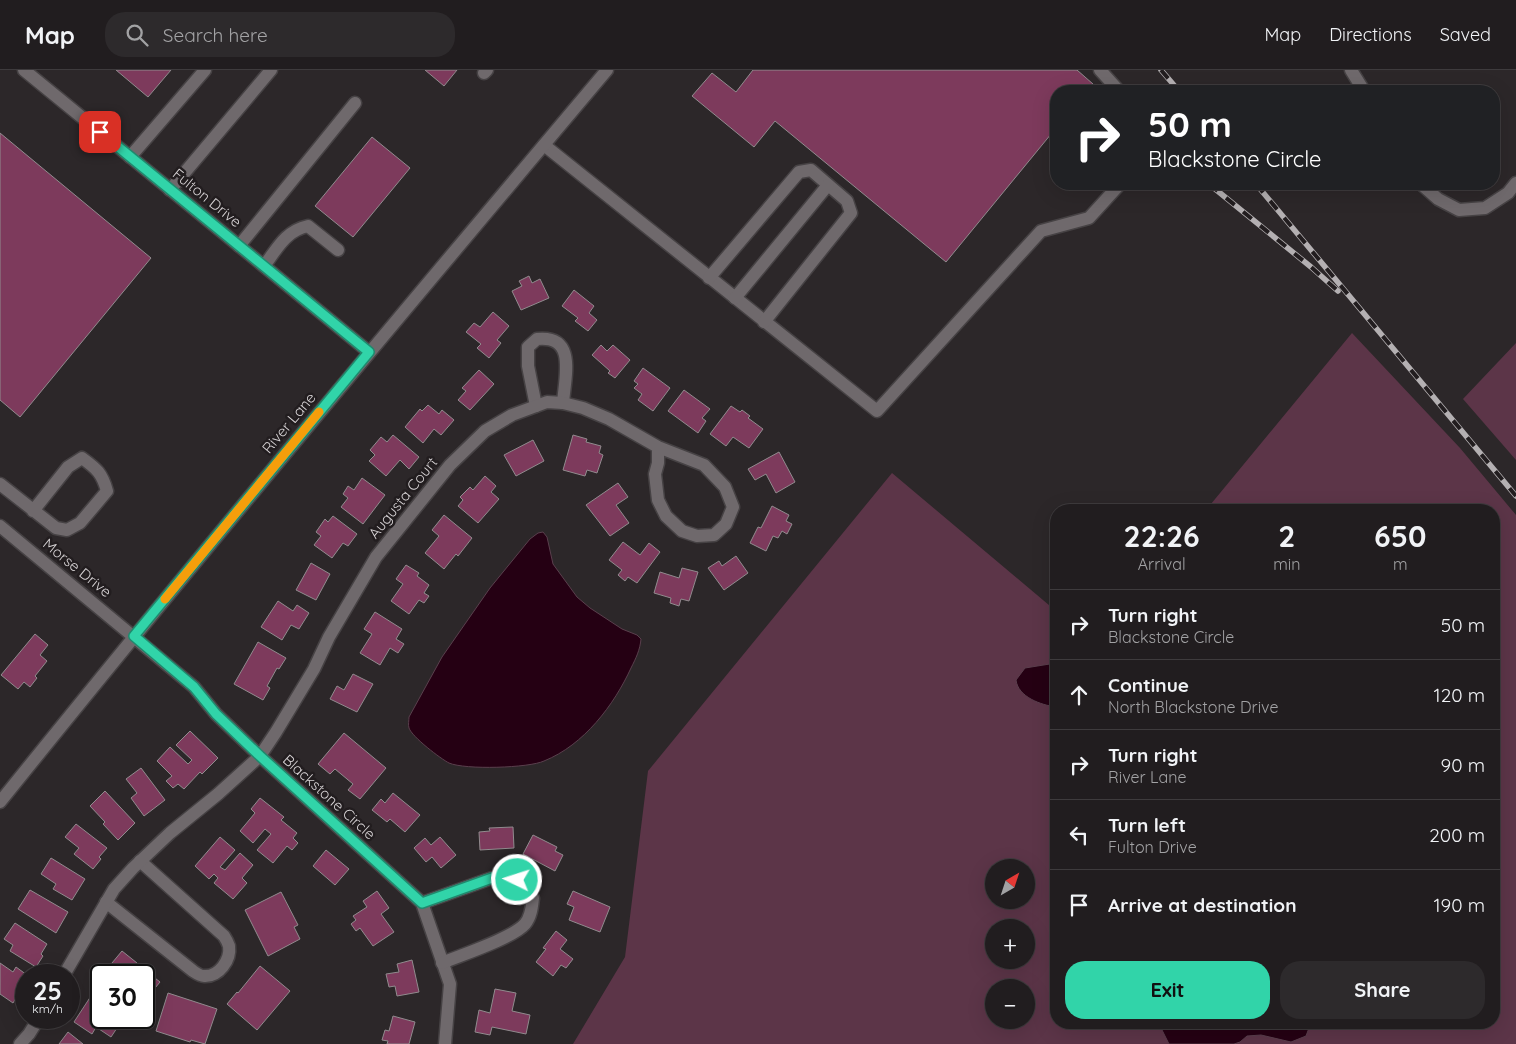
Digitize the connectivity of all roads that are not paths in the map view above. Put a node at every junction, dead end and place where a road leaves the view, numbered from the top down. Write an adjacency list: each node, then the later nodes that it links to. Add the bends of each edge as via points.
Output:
1 (24, 70): 11 (street, Fulton Drive)
2 (205, 70): 11 (street)
3 (271, 70): 14 (street)
4 (607, 70): 10 (street, River Lane)
5 (1100, 70): 7 (street)
6 (1351, 70): 8 (street)
7 (1113, 85)
8 (1360, 85)
9 (355, 103): 17 (street)
10 (544, 145): 20 (street); 23 (street, River Lane)
11 (130, 157): 14 (street, Fulton Drive)
12 (1516, 183): 16 (street, via 1508,193 1485,208 1458,210)
13 (828, 185): 20 (street, via 811,170 799,172); 21 (street); 22 (street, via 847,201 851,213)
14 (170, 190): 17 (street, Fulton Drive)
15 (1115, 190): 22 (street, via 1089,218 1041,231 877,411)
16 (1428, 190)
17 (239, 246): 19 (street, Fulton Drive)
18 (338, 250): 19 (street, via 308,226 298,228 288,234)
19 (264, 266): 23 (street, Fulton Drive)
20 (710, 278): 21 (street)
21 (735, 298): 22 (street)
22 (764, 322)
23 (369, 352): 30 (street, River Lane)
24 (563, 402): 25 (street, Augusta Court); 25 (street, via 567,357 560,344 548,338 537,339 528,347 528,366); 26 (street, Augusta Court, via 608,419)
25 (536, 406): 31 (street, Augusta Court, via 484,431 450,464 376,557 328,637 314,669)
26 (658, 447): 26 (street, Augusta Court, via 655,474 658,500 666,516 682,531 698,536 714,535 726,524 732,507 725,487 704,465)
27 (0, 484): 28 (street)
28 (33, 511): 28 (street, via 56,528 68,530 80,523 107,491 103,478 82,458 68,467)
29 (0, 526): 30 (street, Morse Drive)
30 (134, 636): 31 (street, Morse Drive, via 194,687 216,714); 32 (street, River Lane)
31 (260, 756): 33 (street, Blackstone Circle); 35 (street, Blackstone Circle)
32 (0, 802)
33 (140, 861): 34 (street, Blackstone Circle); 34 (street, via 224,936 229,944 229,956 224,966 203,977)
34 (106, 902): 37 (street, Blackstone Circle)
35 (422, 903): 36 (street, Blackstone Circle); 36 (street, via 492,878 508,877 517,880 533,898 525,924 510,935)
36 (442, 963): 40 (street, Blackstone Circle, via 450,984)
37 (70, 964)
38 (32, 1029): 39 (street)
39 (20, 1044)
40 (445, 1044)

